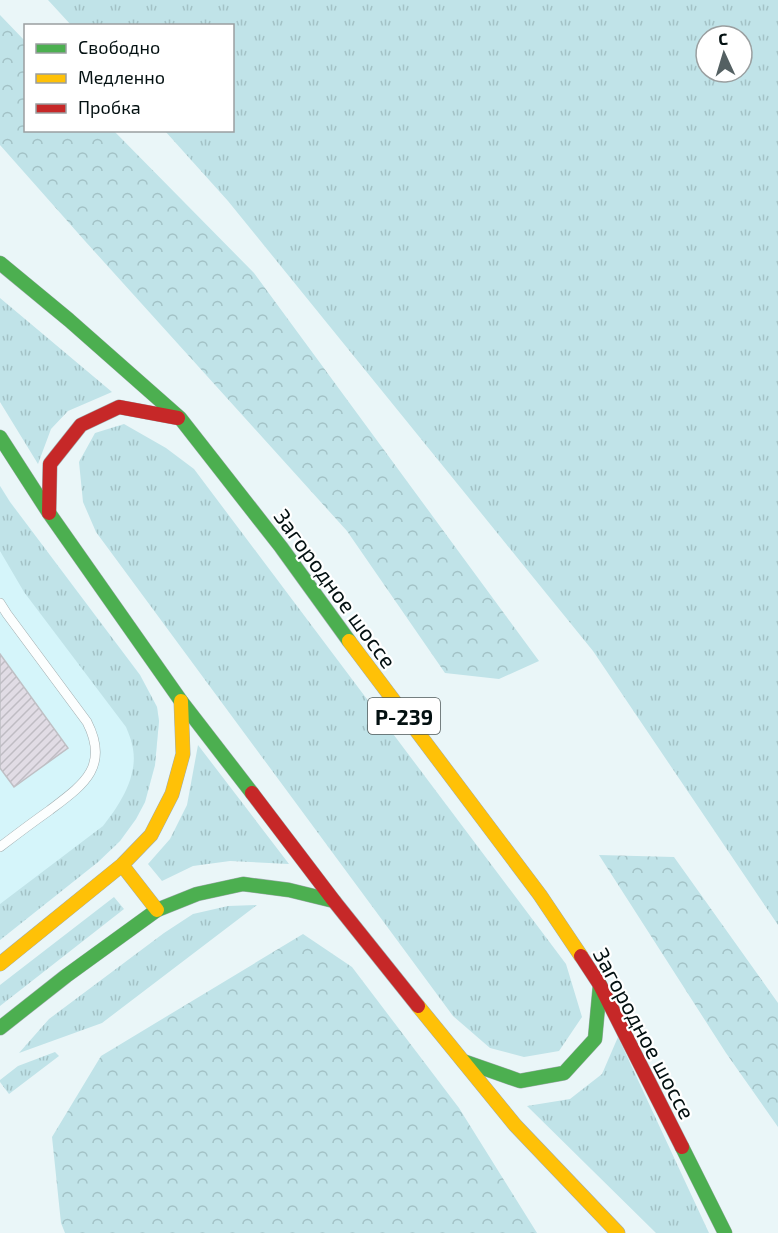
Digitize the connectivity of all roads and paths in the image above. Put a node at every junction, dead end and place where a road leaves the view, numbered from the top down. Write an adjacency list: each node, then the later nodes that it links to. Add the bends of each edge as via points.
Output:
1 (0, 263): 2 (main road, Загородное шоссе / Р-239)
2 (180, 418): 4 (main road, via 119,406 81,425 50,464); 12 (main road, Загородное шоссе / Р-239, via 540,895)
3 (0, 437): 4 (main road)
4 (49, 513): 6 (main road)
5 (0, 603): 7 (lane, via 87,722 96,756 93,768 76,791)
6 (180, 702): 8 (main road, via 183,754 172,794 151,835); 9 (main road)
7 (0, 847)
8 (123, 865): 10 (main road); 11 (main road)
9 (334, 901): 10 (main road, via 243,884 197,894); 14 (main road)
10 (157, 910): 13 (main road)
11 (0, 964)
12 (600, 985): 14 (main road, via 596,1039 564,1073 520,1081); 16 (main road, Загородное шоссе / Р-239)
13 (0, 1028)
14 (463, 1061): 15 (main road, via 515,1125)
15 (618, 1233)
16 (725, 1233)

